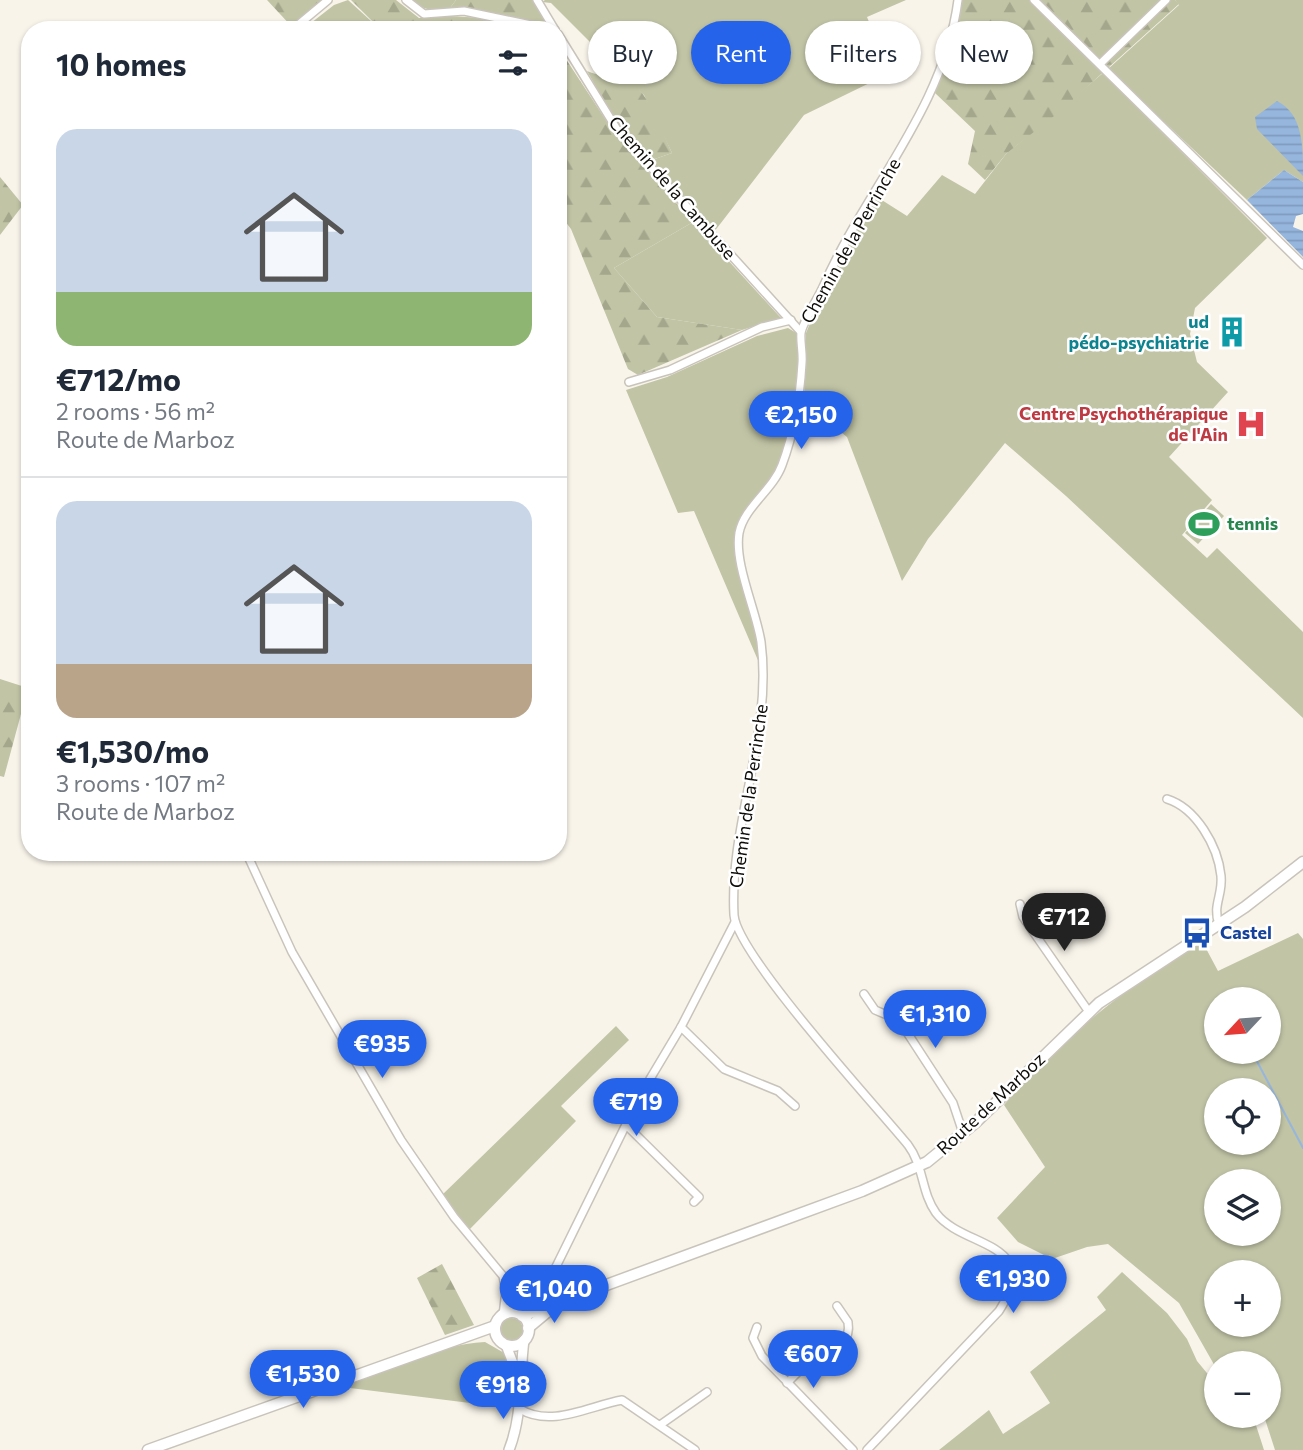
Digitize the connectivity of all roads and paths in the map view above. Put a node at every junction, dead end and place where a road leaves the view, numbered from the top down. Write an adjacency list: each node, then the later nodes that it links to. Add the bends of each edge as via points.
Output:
1 (328, 0): 7 (street)
2 (406, 0): 8 (street, via 424,14 464,11)
3 (537, 0): 9 (street)
4 (958, 0): 14 (street, Chemin de la Perrinche, via 953,31 931,92)
5 (1034, 0): 11 (street)
6 (1166, 0): 11 (street)
7 (303, 21)
8 (512, 21)
9 (550, 21)
10 (567, 49): 13 (street, Chemin de la Cambuse, via 618,131)
11 (1100, 64): 12 (street)
12 (1303, 265)
13 (790, 320): 14 (street, Chemin de la Cambuse); 15 (street, via 762,327 670,370)
14 (800, 331): 20 (street, Chemin de la Perrinche, via 803,359 786,454 775,481 739,532 741,561 761,642 764,693 741,836)
15 (629, 382)
16 (1167, 799): 21 (street, via 1190,812 1212,846 1221,877 1215,905)
17 (250, 861): 30 (street, via 292,952 394,1128 454,1217 499,1271)
18 (1303, 862): 21 (main road, Route de Marboz)
19 (1020, 904): 23 (street, via 1023,917)
20 (735, 922): 24 (street); 28 (street, via 806,1026)
21 (1219, 924): 23 (main road, Route de Marboz)
22 (864, 994): 27 (street, via 875,1010 899,1020 953,1103)
23 (1089, 1012): 27 (main road, Route de Marboz)
24 (681, 1027): 25 (street, via 724,1069 778,1091); 26 (street)
25 (795, 1106)
26 (627, 1126): 29 (street, via 699,1197); 30 (street, via 547,1285 529,1296)
27 (963, 1133): 28 (main road, Route de Marboz)
28 (920, 1166): 32 (main road, Route de Marboz); 49 (street, via 926,1193 939,1217 1000,1251 1009,1265 1010,1284 999,1311)
29 (694, 1202)
30 (506, 1291): 31 (street)
31 (506, 1302): 34 (street); 35 (street)
32 (560, 1302): 35 (main road, Route de Marboz); 37 (main road, Route de Marboz)
33 (836, 1306): 41 (street, via 848,1322 846,1338)
34 (503, 1315): 35 (main road); 38 (main road)
35 (519, 1315): 37 (main road)
36 (757, 1327): 41 (street, via 753,1338 758,1350)
37 (528, 1328): 39 (main road)
38 (496, 1331): 40 (main road); 45 (main road, via 446,1341)
39 (524, 1340): 40 (main road); 43 (street)
40 (506, 1345): 43 (street, via 517,1365)
41 (787, 1383): 48 (street)
42 (707, 1392): 44 (street)
43 (520, 1404): 44 (street, via 540,1417 622,1401); 46 (street)
44 (660, 1425): 47 (street)
45 (148, 1450)
46 (509, 1450)
47 (695, 1450)
48 (853, 1450)
49 (867, 1450)

